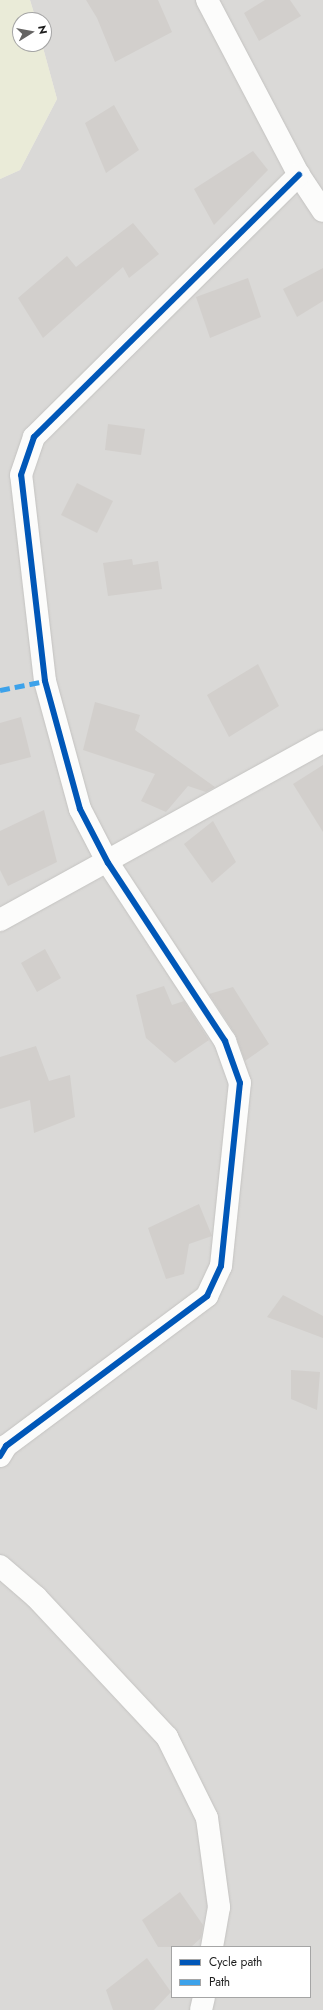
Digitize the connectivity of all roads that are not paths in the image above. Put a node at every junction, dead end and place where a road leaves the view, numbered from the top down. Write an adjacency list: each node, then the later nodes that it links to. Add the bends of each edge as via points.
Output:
1 (207, 0): 2 (street)
2 (299, 175): 3 (street); 5 (street, via 34,436 21,475 45,681 80,809)
3 (323, 211)
4 (323, 742): 5 (street)
5 (108, 863): 6 (street); 7 (street, via 225,1041 240,1083 221,1266 207,1296 6,1446)
6 (0, 920)
7 (0, 1456)
8 (0, 1566): 9 (street, via 36,1597 167,1737 206,1818 219,1907)
9 (212, 1946)
10 (204, 1998): 11 (street)
11 (201, 2010)

